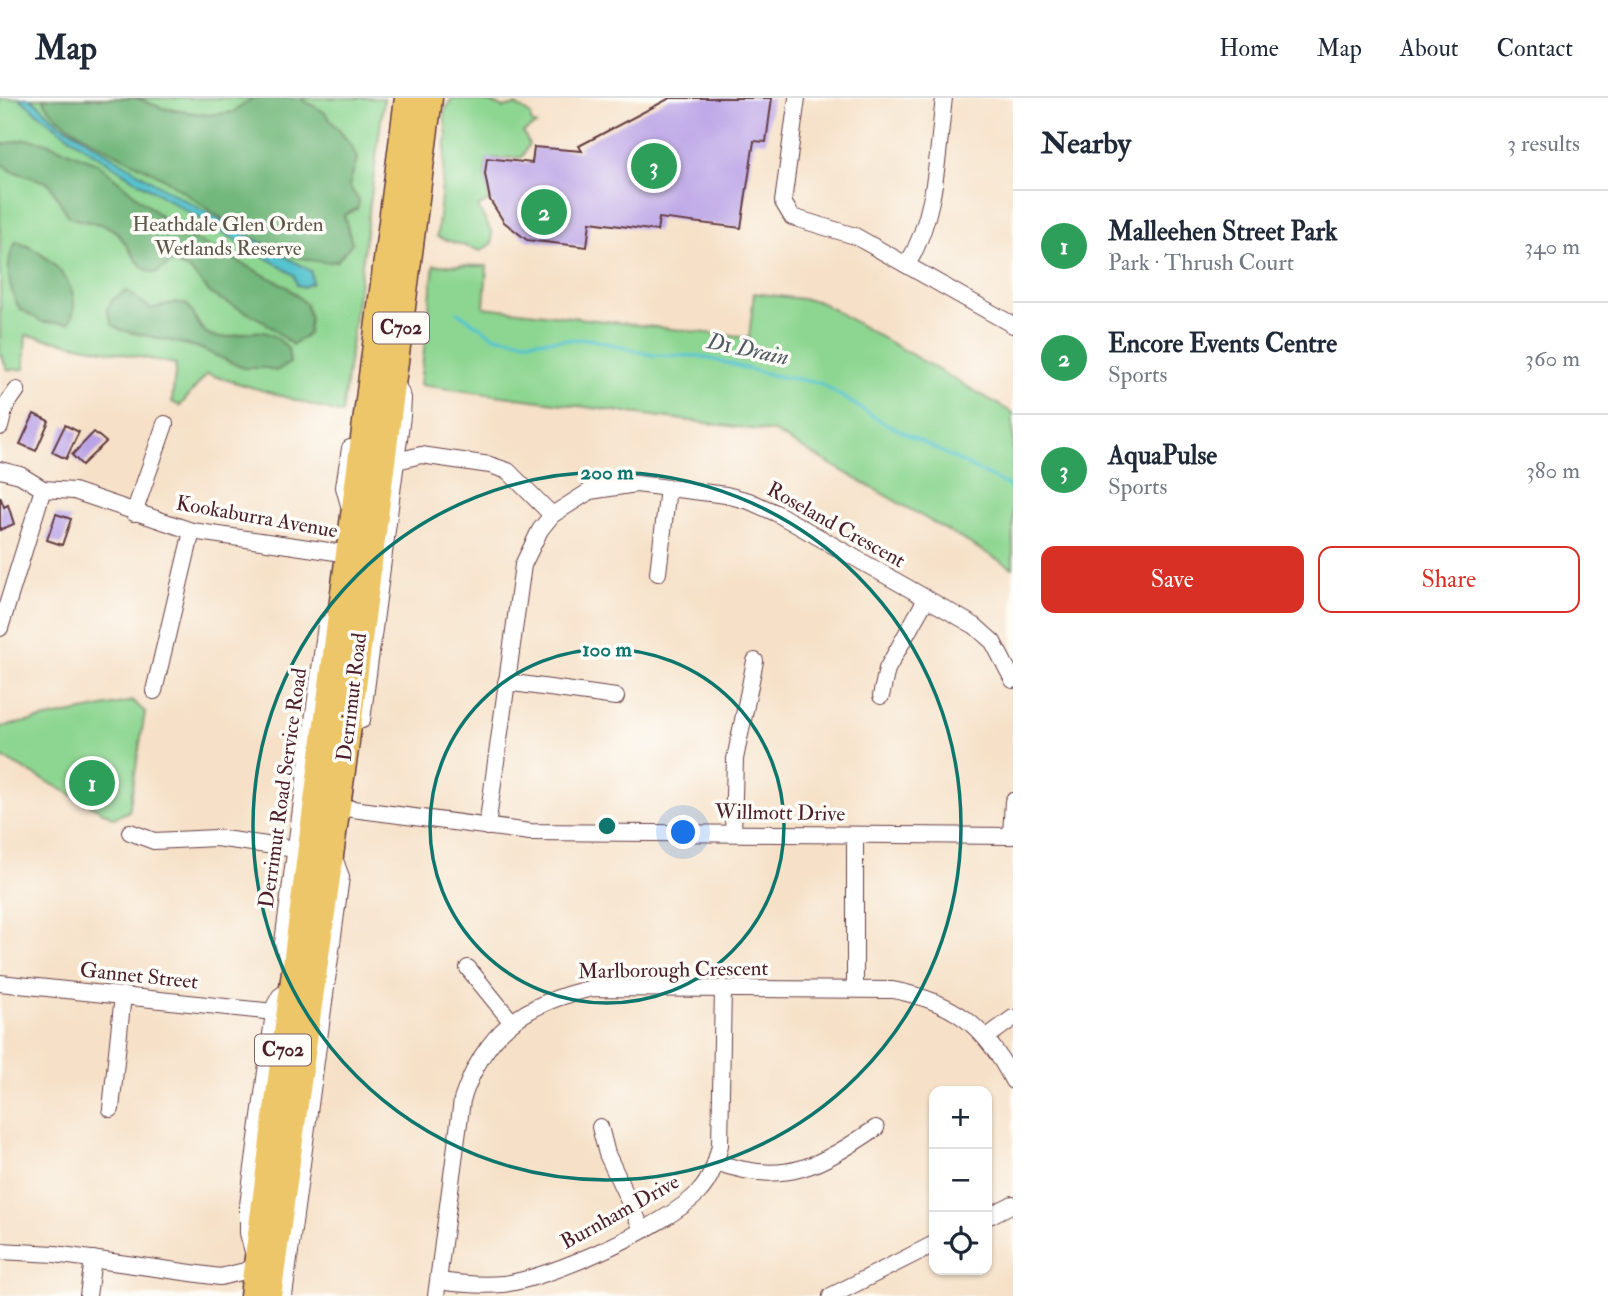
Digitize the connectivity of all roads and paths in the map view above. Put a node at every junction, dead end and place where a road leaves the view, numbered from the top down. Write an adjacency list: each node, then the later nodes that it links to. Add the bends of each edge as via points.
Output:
1 (407, 98): 18 (highway, Derrimut Road / C702, via 353,521)
2 (430, 98): 7 (highway, Derrimut Road / C702)
3 (797, 98): 5 (street, via 783,202 786,211 801,222 855,236)
4 (944, 98): 5 (street, via 929,215)
5 (907, 265): 6 (street)
6 (1013, 325)
7 (394, 377): 11 (street, via 403,406); 18 (highway, Derrimut Road / C702)
8 (18, 390): 10 (street, via 5,407)
9 (165, 425): 15 (street)
10 (0, 427)
11 (397, 461): 16 (street, via 421,454 508,471); 29 (street, via 359,739)
12 (0, 470): 14 (street, Kookaburra Avenue)
13 (668, 488): 16 (street, Roseland Crescent, via 614,485 590,491); 19 (street); 20 (street, Roseland Crescent, via 749,501)
14 (44, 489): 15 (street, Kookaburra Avenue, via 74,491); 22 (street)
15 (134, 513): 17 (street, Kookaburra Avenue)
16 (552, 515): 25 (street, Roseland Crescent, via 523,565)
17 (192, 531): 18 (street, Kookaburra Avenue); 26 (street)
18 (360, 556): 21 (highway, Derrimut Road / C702); 29 (highway, Derrimut Road / C702)
19 (658, 573)
20 (926, 599): 24 (street, Roseland Crescent, via 975,626 993,642); 27 (street, via 887,669)
21 (341, 611): 31 (highway, Derrimut Road / C702); 37 (street, Derrimut Road Service Road, via 326,625)
22 (0, 628)
23 (755, 661): 34 (street, via 735,759)
24 (1013, 680)
25 (506, 682): 28 (street); 32 (street, Roseland Crescent)
26 (154, 691)
27 (881, 696)
28 (616, 697)
29 (346, 749): 31 (highway, Derrimut Road / C702)
30 (1013, 801): 36 (street)
31 (326, 806): 32 (street, Willmott Drive); 38 (highway, Derrimut Road / C702); 39 (highway, Derrimut Road / C702)
32 (488, 827): 34 (street, Willmott Drive, via 530,832)
33 (130, 832): 37 (street, via 154,841 216,838)
34 (733, 833): 35 (street, Willmott Drive)
35 (855, 835): 36 (street, Willmott Drive); 44 (street)
36 (1012, 836)
37 (296, 849): 43 (street, Derrimut Road Service Road, via 283,942)
38 (330, 860): 39 (highway, via 318,861); 43 (highway, Derrimut Road / C702); 68 (street, via 341,877)
39 (306, 874): 43 (highway, Derrimut Road / C702)
40 (468, 968): 48 (street)
41 (0, 983): 45 (street, Gannet Street)
42 (723, 988): 44 (street, Marlborough Crescent); 48 (street, Marlborough Crescent, via 593,988 550,999); 54 (street, Burnham Drive, via 722,1119)
43 (298, 989): 46 (highway, via 303,1021 294,1025); 67 (highway, Derrimut Road / C702)
44 (855, 989): 49 (street, Marlborough Crescent, via 920,995 964,1016)
45 (123, 995): 46 (street, Gannet Street); 51 (street)
46 (280, 1015): 61 (highway, C702)
47 (1013, 1018): 49 (street)
48 (511, 1021): 63 (street, Marlborough Crescent, via 479,1059 462,1100)
49 (987, 1037): 50 (street, Marlborough Crescent)
50 (1013, 1081)
51 (111, 1109)
52 (600, 1127): 57 (street, via 607,1154)
53 (877, 1128): 54 (street, via 839,1153 786,1174 744,1172)
54 (716, 1162): 57 (street, Burnham Drive, via 699,1192)
55 (1013, 1204): 56 (street)
56 (992, 1214)
57 (642, 1229): 63 (street, Burnham Drive, via 572,1264 527,1280)
58 (929, 1247): 69 (street)
59 (0, 1251): 60 (street)
60 (93, 1259): 62 (street); 64 (street)
61 (256, 1263): 62 (street); 66 (highway, C702)
62 (220, 1277): 65 (street, via 238,1287)
63 (438, 1288)
64 (88, 1296)
65 (243, 1296)
66 (252, 1296)
67 (269, 1296)
68 (284, 1296)
69 (831, 1296)

